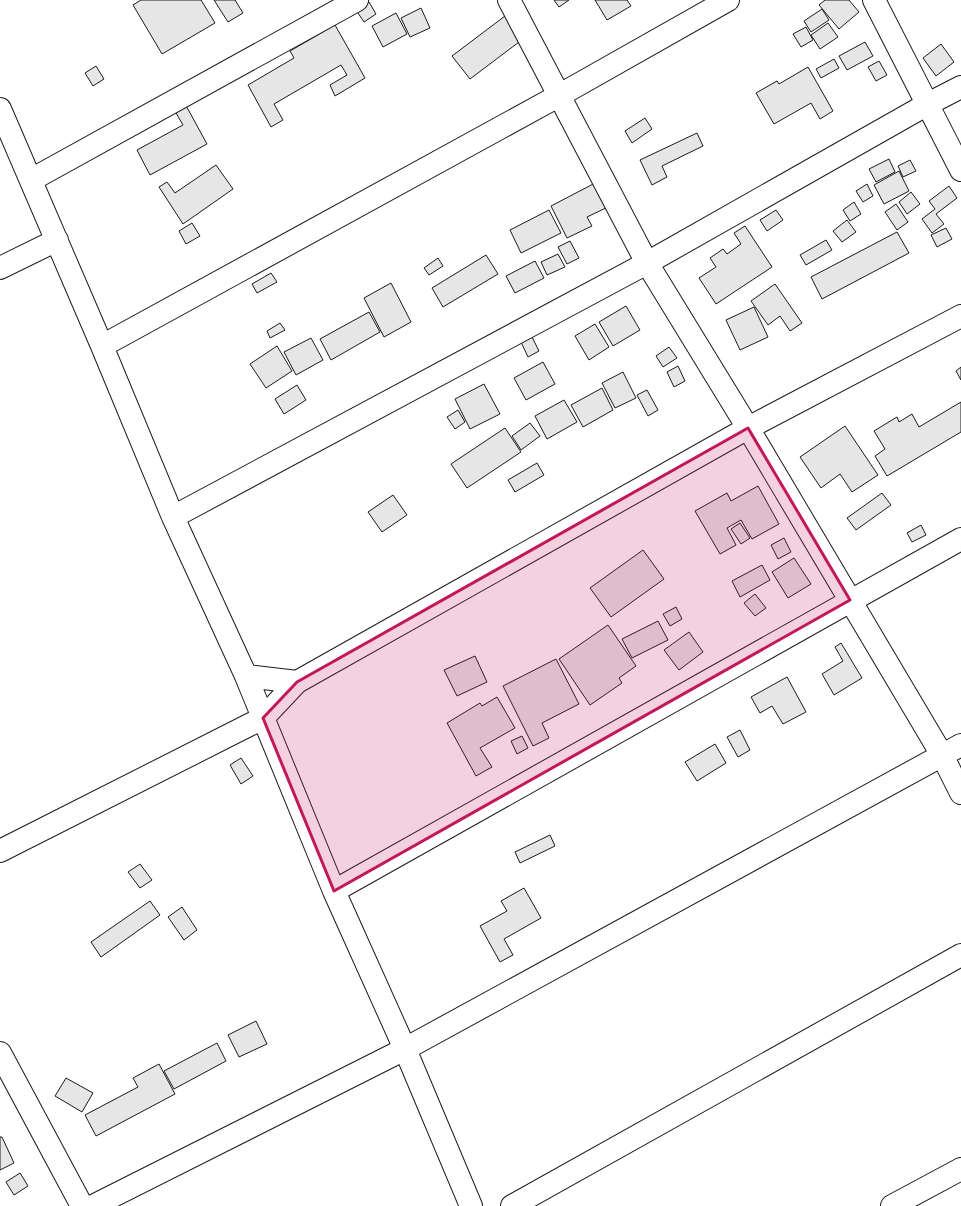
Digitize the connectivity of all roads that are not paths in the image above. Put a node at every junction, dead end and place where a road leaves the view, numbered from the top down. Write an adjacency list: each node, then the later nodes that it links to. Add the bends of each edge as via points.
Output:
1 (357, 0): 10 (street)
2 (509, 0): 6 (street)
3 (728, 0): 6 (street)
4 (874, 0): 7 (street)
5 (961, 87): 7 (street)
6 (560, 95): 12 (street); 15 (street)
7 (926, 104): 9 (street); 12 (street)
8 (0, 109): 10 (street)
9 (961, 170)
10 (31, 180): 11 (street)
11 (57, 240): 13 (street); 15 (street)
12 (647, 262): 16 (street); 17 (street)
13 (0, 268)
14 (961, 316): 16 (street)
15 (102, 346): 17 (street)
16 (748, 428): 19 (street); 21 (street)
17 (173, 517): 20 (street)
18 (961, 539): 19 (street)
19 (850, 600): 23 (street); 26 (street)
20 (246, 676): 21 (street); 22 (street)
21 (297, 682): 22 (street)
22 (263, 718): 25 (street); 26 (street)
23 (952, 750): 24 (street); 28 (street)
24 (961, 793)
25 (0, 851)
26 (334, 891): 28 (street)
27 (961, 955): 34 (street)
28 (405, 1049): 32 (street); 33 (street)
29 (0, 1053): 31 (street)
30 (961, 1169): 35 (street)
31 (82, 1206)
32 (93, 1206)
33 (471, 1206)
34 (512, 1206)
35 (892, 1206)

